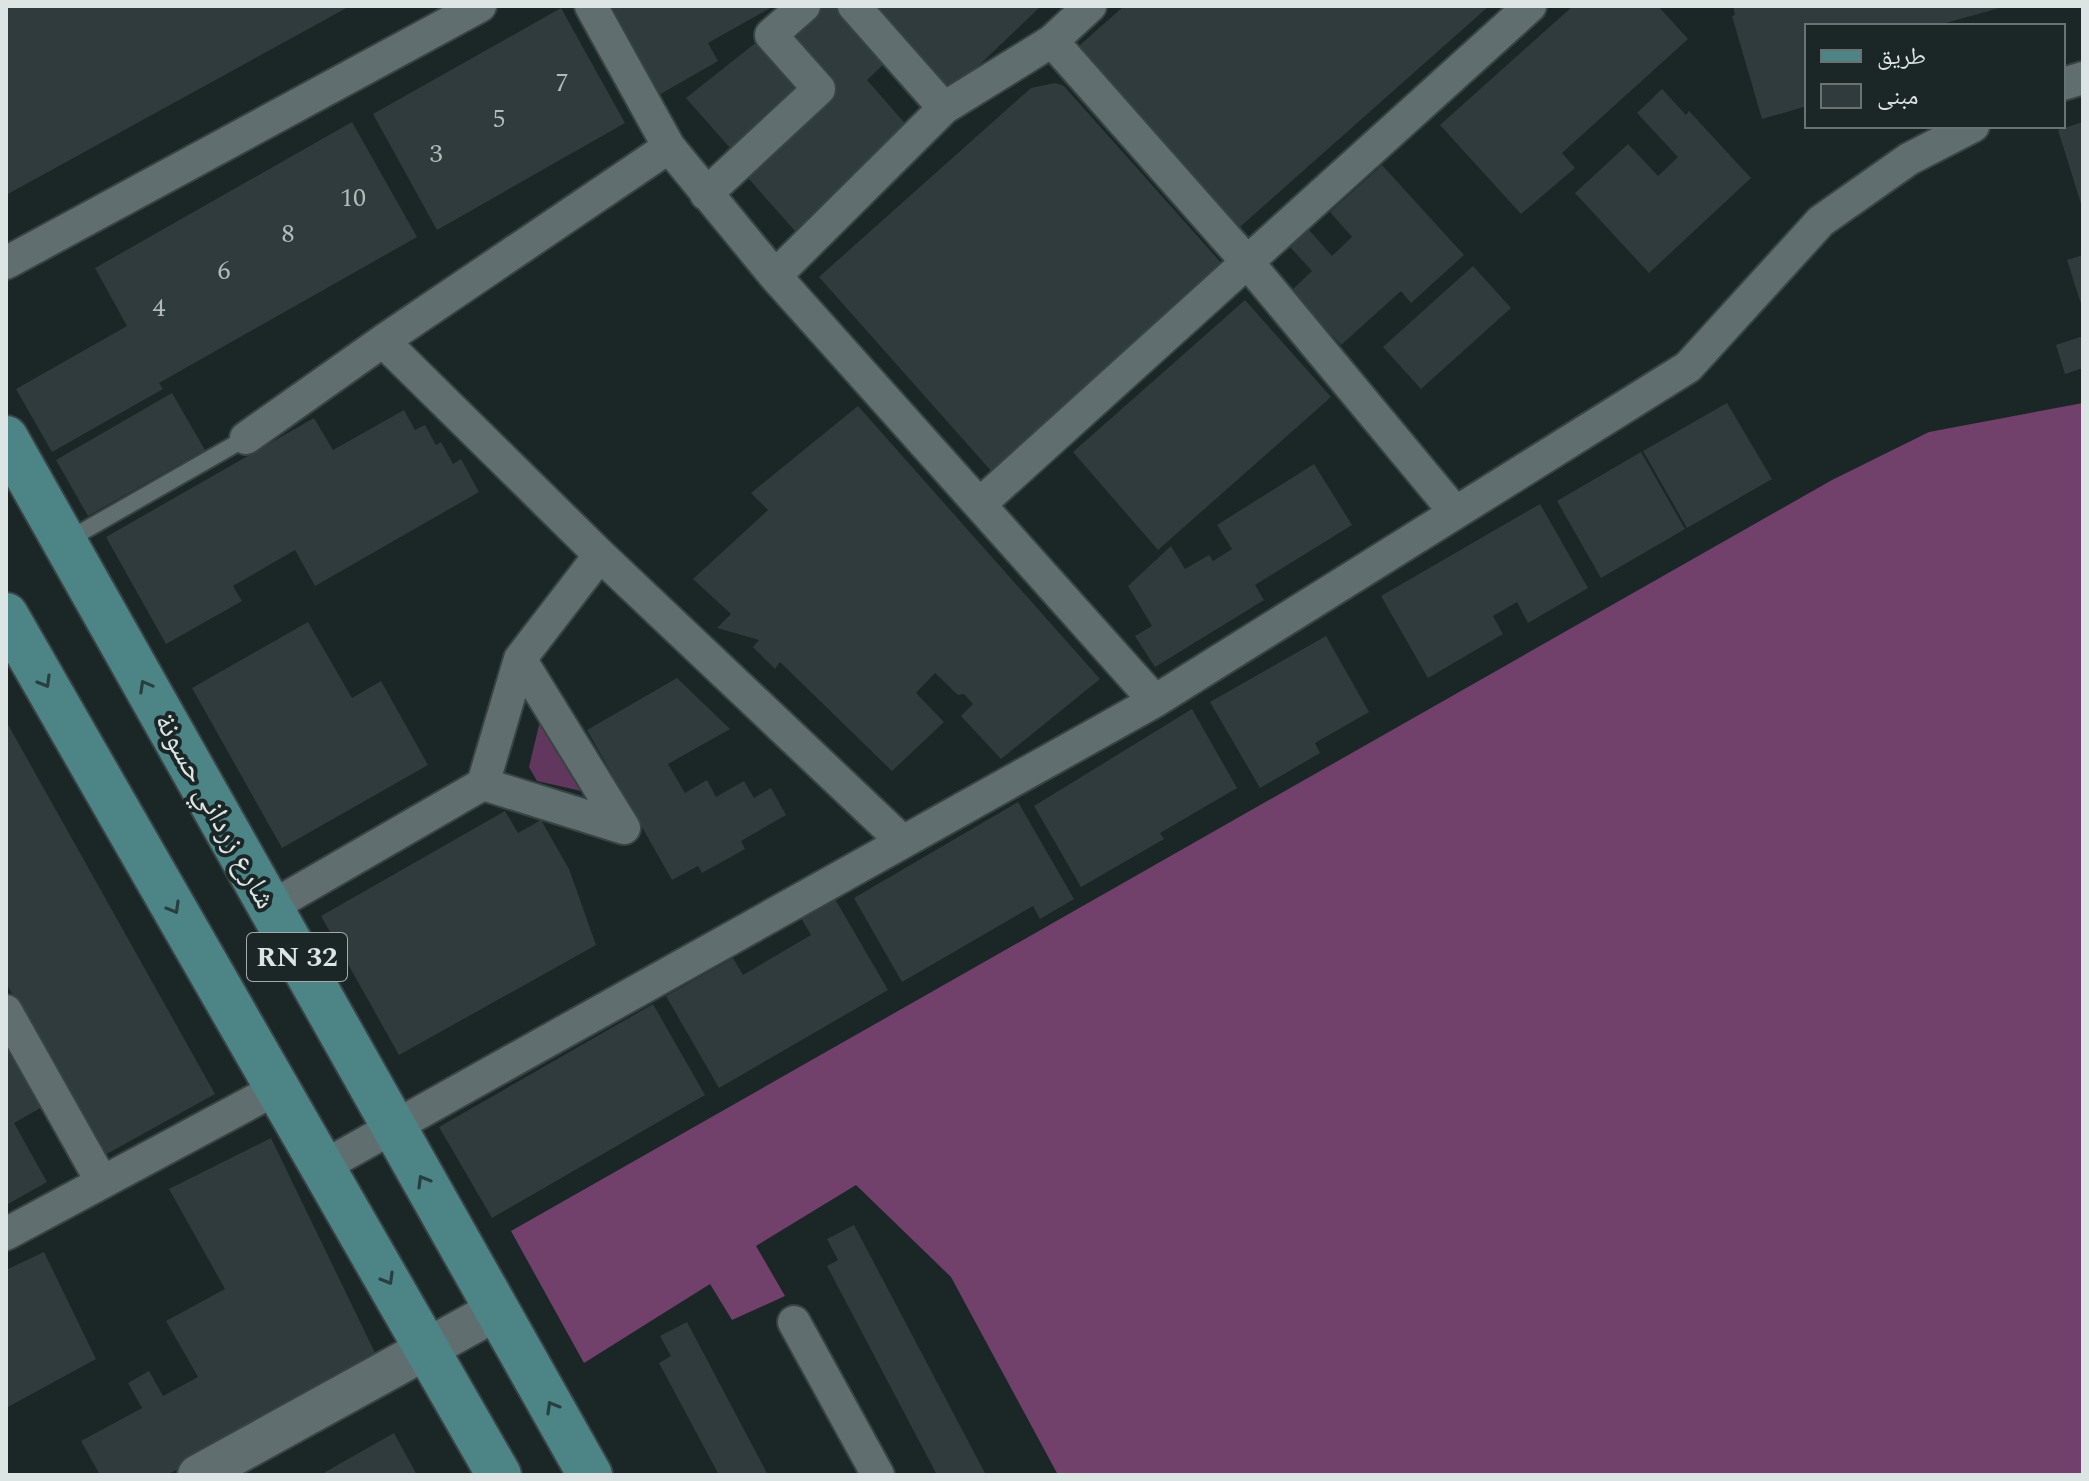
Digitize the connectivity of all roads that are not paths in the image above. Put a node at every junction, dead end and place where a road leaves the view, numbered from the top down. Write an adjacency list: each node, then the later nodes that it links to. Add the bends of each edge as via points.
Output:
1 (480, 6): 12 (street)
2 (591, 6): 10 (street)
3 (804, 6): 11 (street, via 771,35 819,89)
4 (854, 6): 8 (street)
5 (1090, 6): 7 (street)
6 (1530, 6): 13 (street)
7 (1052, 41): 8 (street); 13 (street)
8 (944, 108): 14 (street)
9 (1969, 128): 19 (street, via 1909,159 1821,221 1688,367)
10 (669, 147): 11 (street); 15 (street)
11 (706, 194): 14 (street)
12 (6, 263)
13 (1249, 264): 18 (street); 19 (street)
14 (775, 276): 18 (street)
15 (383, 341): 17 (street); 21 (street)
16 (6, 438): 20 (main road, شارع زرداني حسونة / RN 32)
17 (246, 438): 20 (lane)
18 (981, 503): 24 (street)
19 (1455, 512): 24 (street)
20 (64, 542): 27 (main road, شارع زرداني حسونة / RN 32, one-way to 20)
21 (600, 555): 23 (street); 26 (street)
22 (6, 615): 29 (main road, RN 32, one-way to 29)
23 (520, 659): 25 (street); 25 (street, via 624,828)
24 (1155, 701): 26 (street)
25 (483, 784): 27 (street)
26 (901, 840): 30 (street)
27 (269, 908): 30 (main road, شارع زرداني حسونة / RN 32)
28 (6, 1011): 32 (street)
29 (278, 1088): 31 (main road, RN 32); 32 (street)
30 (393, 1127): 31 (street); 34 (main road, شارع زرداني حسونة / RN 32, one-way to 30)
31 (324, 1166): 36 (main road, RN 32, one-way to 36)
32 (102, 1182): 33 (street)
33 (6, 1234)
34 (497, 1310): 36 (street); 39 (main road, شارع زرداني حسونة / RN 32, one-way to 34)
35 (794, 1322): 40 (street)
36 (428, 1349): 37 (street); 38 (main road, RN 32)
37 (198, 1475)
38 (499, 1475)
39 (590, 1475)
40 (878, 1475)

